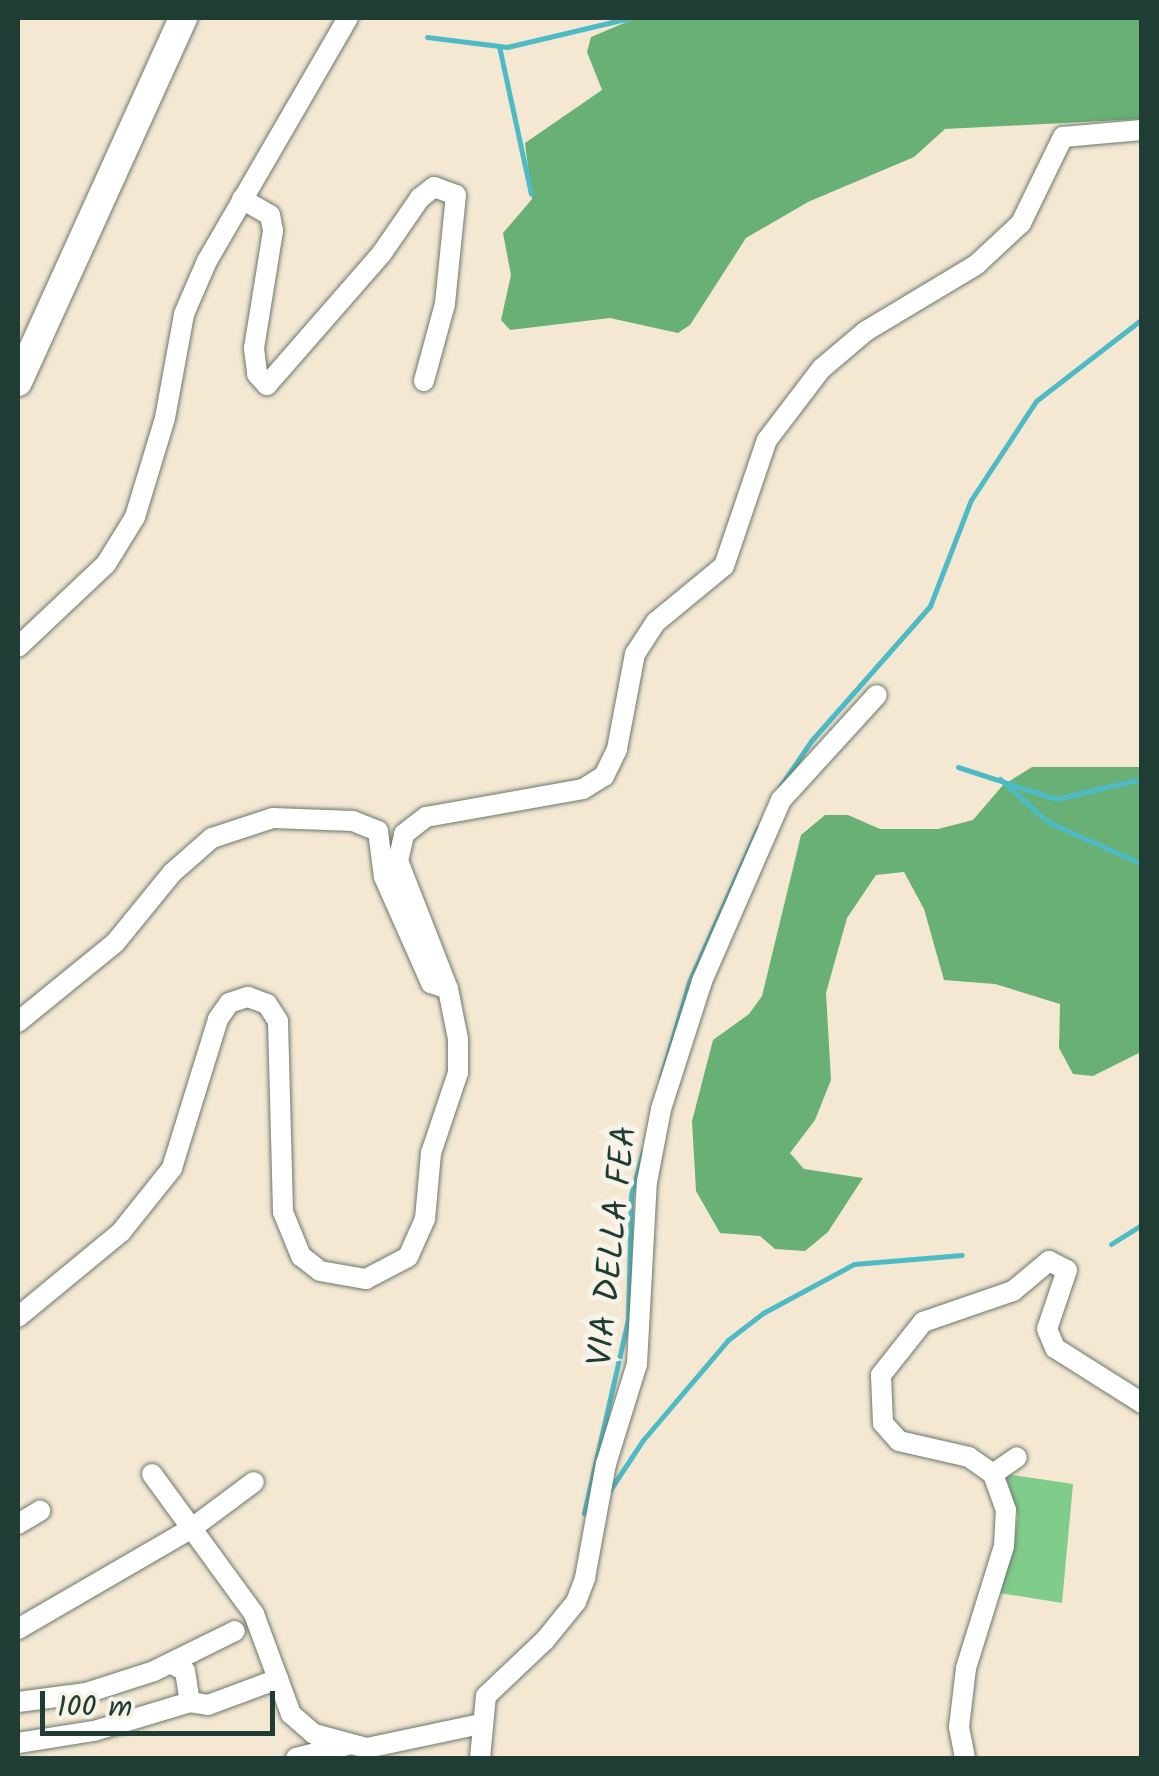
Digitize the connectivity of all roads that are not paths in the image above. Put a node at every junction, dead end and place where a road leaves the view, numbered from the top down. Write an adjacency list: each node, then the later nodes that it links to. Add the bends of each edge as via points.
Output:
1 (183, 18): 6 (main road)
2 (348, 18): 4 (street)
3 (1142, 130): 9 (street, via 1064,137 1022,223 976,266 866,331 821,369 768,440 724,566 656,622 635,654 617,749 604,776 582,789 426,817 404,834 402,874)
4 (242, 199): 5 (street, via 270,215 273,231 254,348 256,374 267,385 382,254 420,198 444,186 456,195 445,304); 7 (street, via 184,314 165,418 134,517 106,564)
5 (424, 381)
6 (18, 382)
7 (18, 647)
8 (876, 695): 26 (street, VIA DELLA FEA, via 781,800 702,981 661,1109 647,1182 637,1364 606,1464 585,1578 576,1602 545,1640 486,1696)
9 (448, 988): 10 (street, via 430,983 384,878 378,831 353,820 273,818 212,838 172,873 116,943); 11 (street, via 458,1073 431,1153 421,1237 389,1272 366,1279 331,1275 301,1256 288,1235 278,1021 267,1004 248,997 229,1003 218,1019 172,1168 121,1232)
10 (18, 1022)
11 (18, 1317)
12 (1142, 1403): 15 (street, via 1055,1348 1047,1329 1067,1270 1050,1261 1013,1292 923,1322 881,1375 883,1423 899,1441 969,1457)
13 (1017, 1457): 15 (street)
14 (152, 1474): 19 (street)
15 (993, 1474): 31 (street, via 1006,1510 1004,1546 966,1668 959,1727)
16 (254, 1482): 19 (street)
17 (40, 1511): 18 (street)
18 (18, 1524)
19 (192, 1528): 20 (street); 23 (street, via 254,1614)
20 (18, 1629)
21 (234, 1630): 22 (street)
22 (170, 1663): 24 (street, via 86,1693); 25 (street, via 186,1671)
23 (278, 1679): 25 (street, via 208,1705); 28 (street, via 291,1714 314,1734)
24 (18, 1702)
25 (190, 1702): 27 (street)
26 (480, 1724): 28 (street, via 367,1748); 30 (street, VIA DELLA FEA)
27 (18, 1743)
28 (348, 1745): 29 (street)
29 (296, 1758)
30 (480, 1758)
31 (965, 1758)

